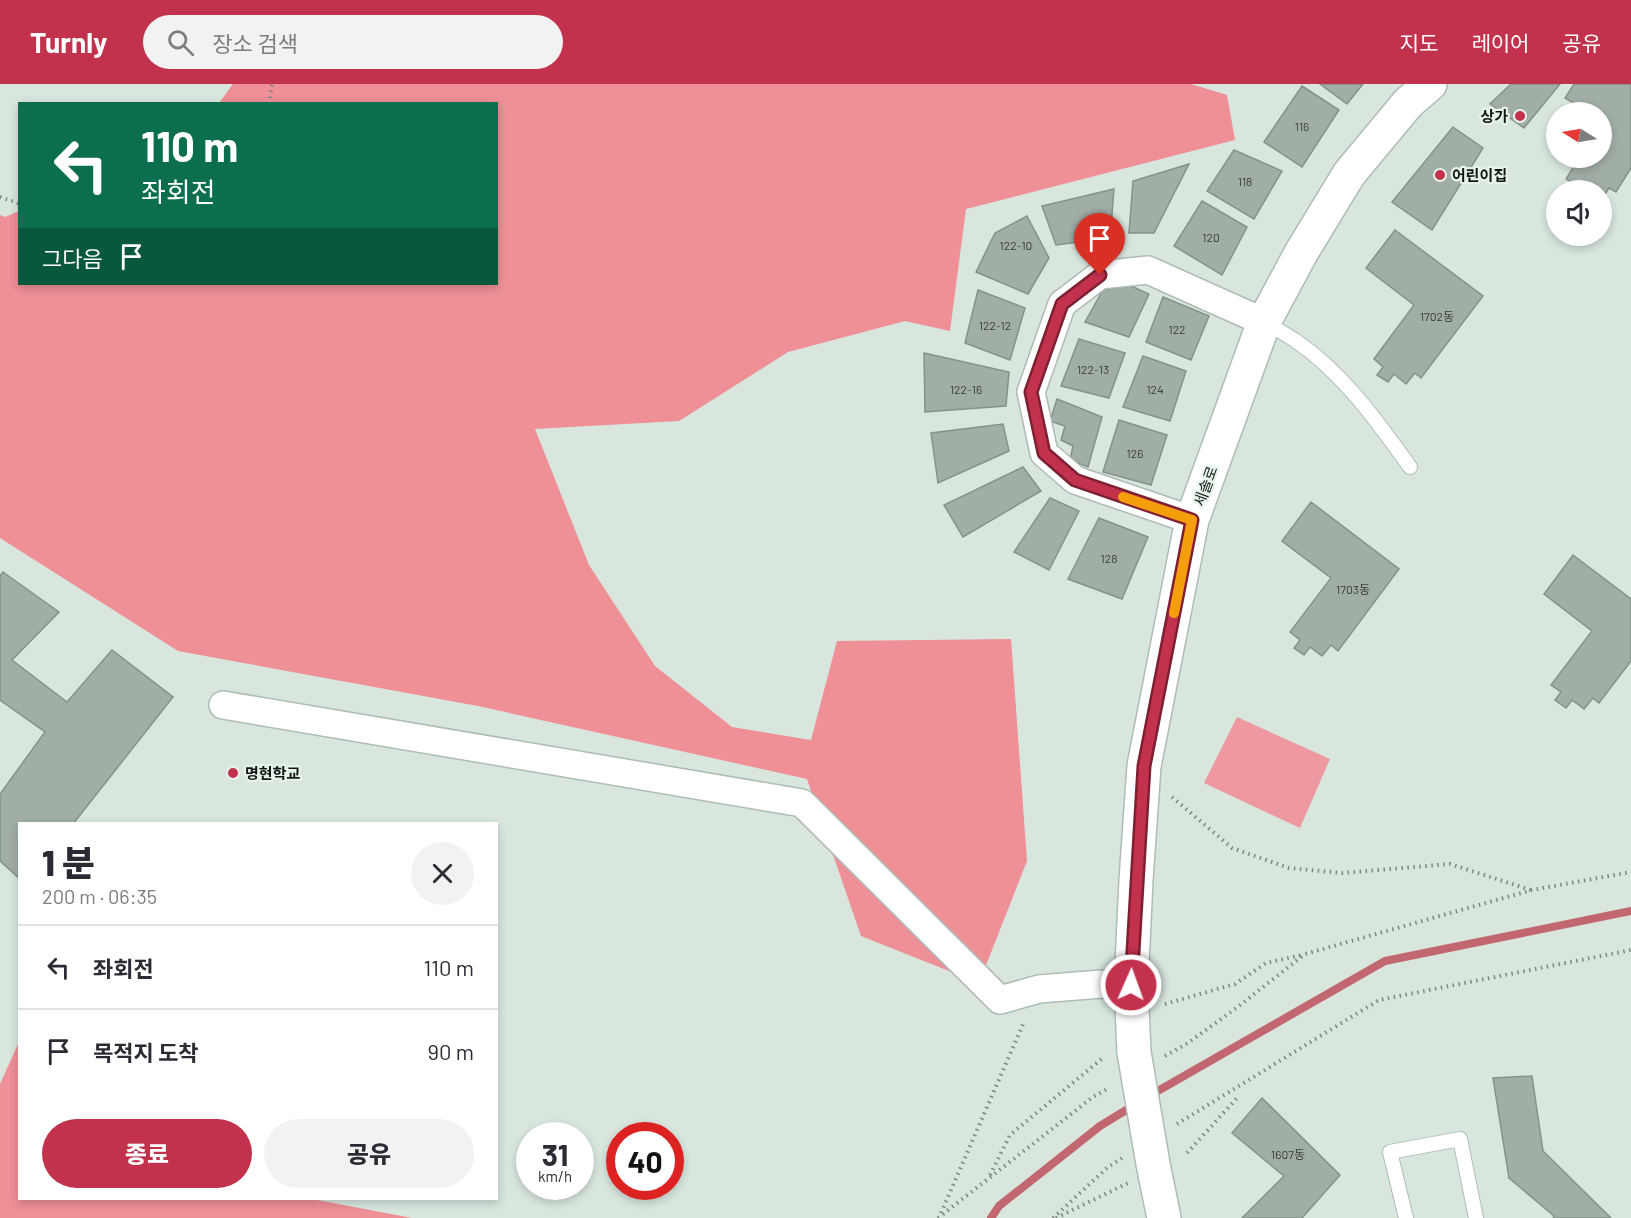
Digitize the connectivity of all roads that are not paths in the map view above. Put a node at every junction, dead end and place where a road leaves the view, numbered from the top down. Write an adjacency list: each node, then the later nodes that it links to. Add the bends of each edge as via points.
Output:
1 (1430, 84): 2 (street, 세솔로, via 1408,103 1349,174)
2 (1264, 322): 3 (lane, via 1327,366 1372,414); 4 (street, 세솔로); 4 (street, via 1148,270 1100,275 1062,304 1031,392 1044,453 1075,480)
3 (1410, 467)
4 (1192, 520): 6 (street, 세솔로, via 1144,766)
5 (223, 705): 6 (street, via 802,804 1000,1000 1039,989)
6 (1131, 985): 7 (street, 세솔로, bridge, via 1136,1167)
7 (1164, 1218)
8 (1406, 1218): 9 (lane, via 1390,1152 1460,1139)
9 (1476, 1218)

